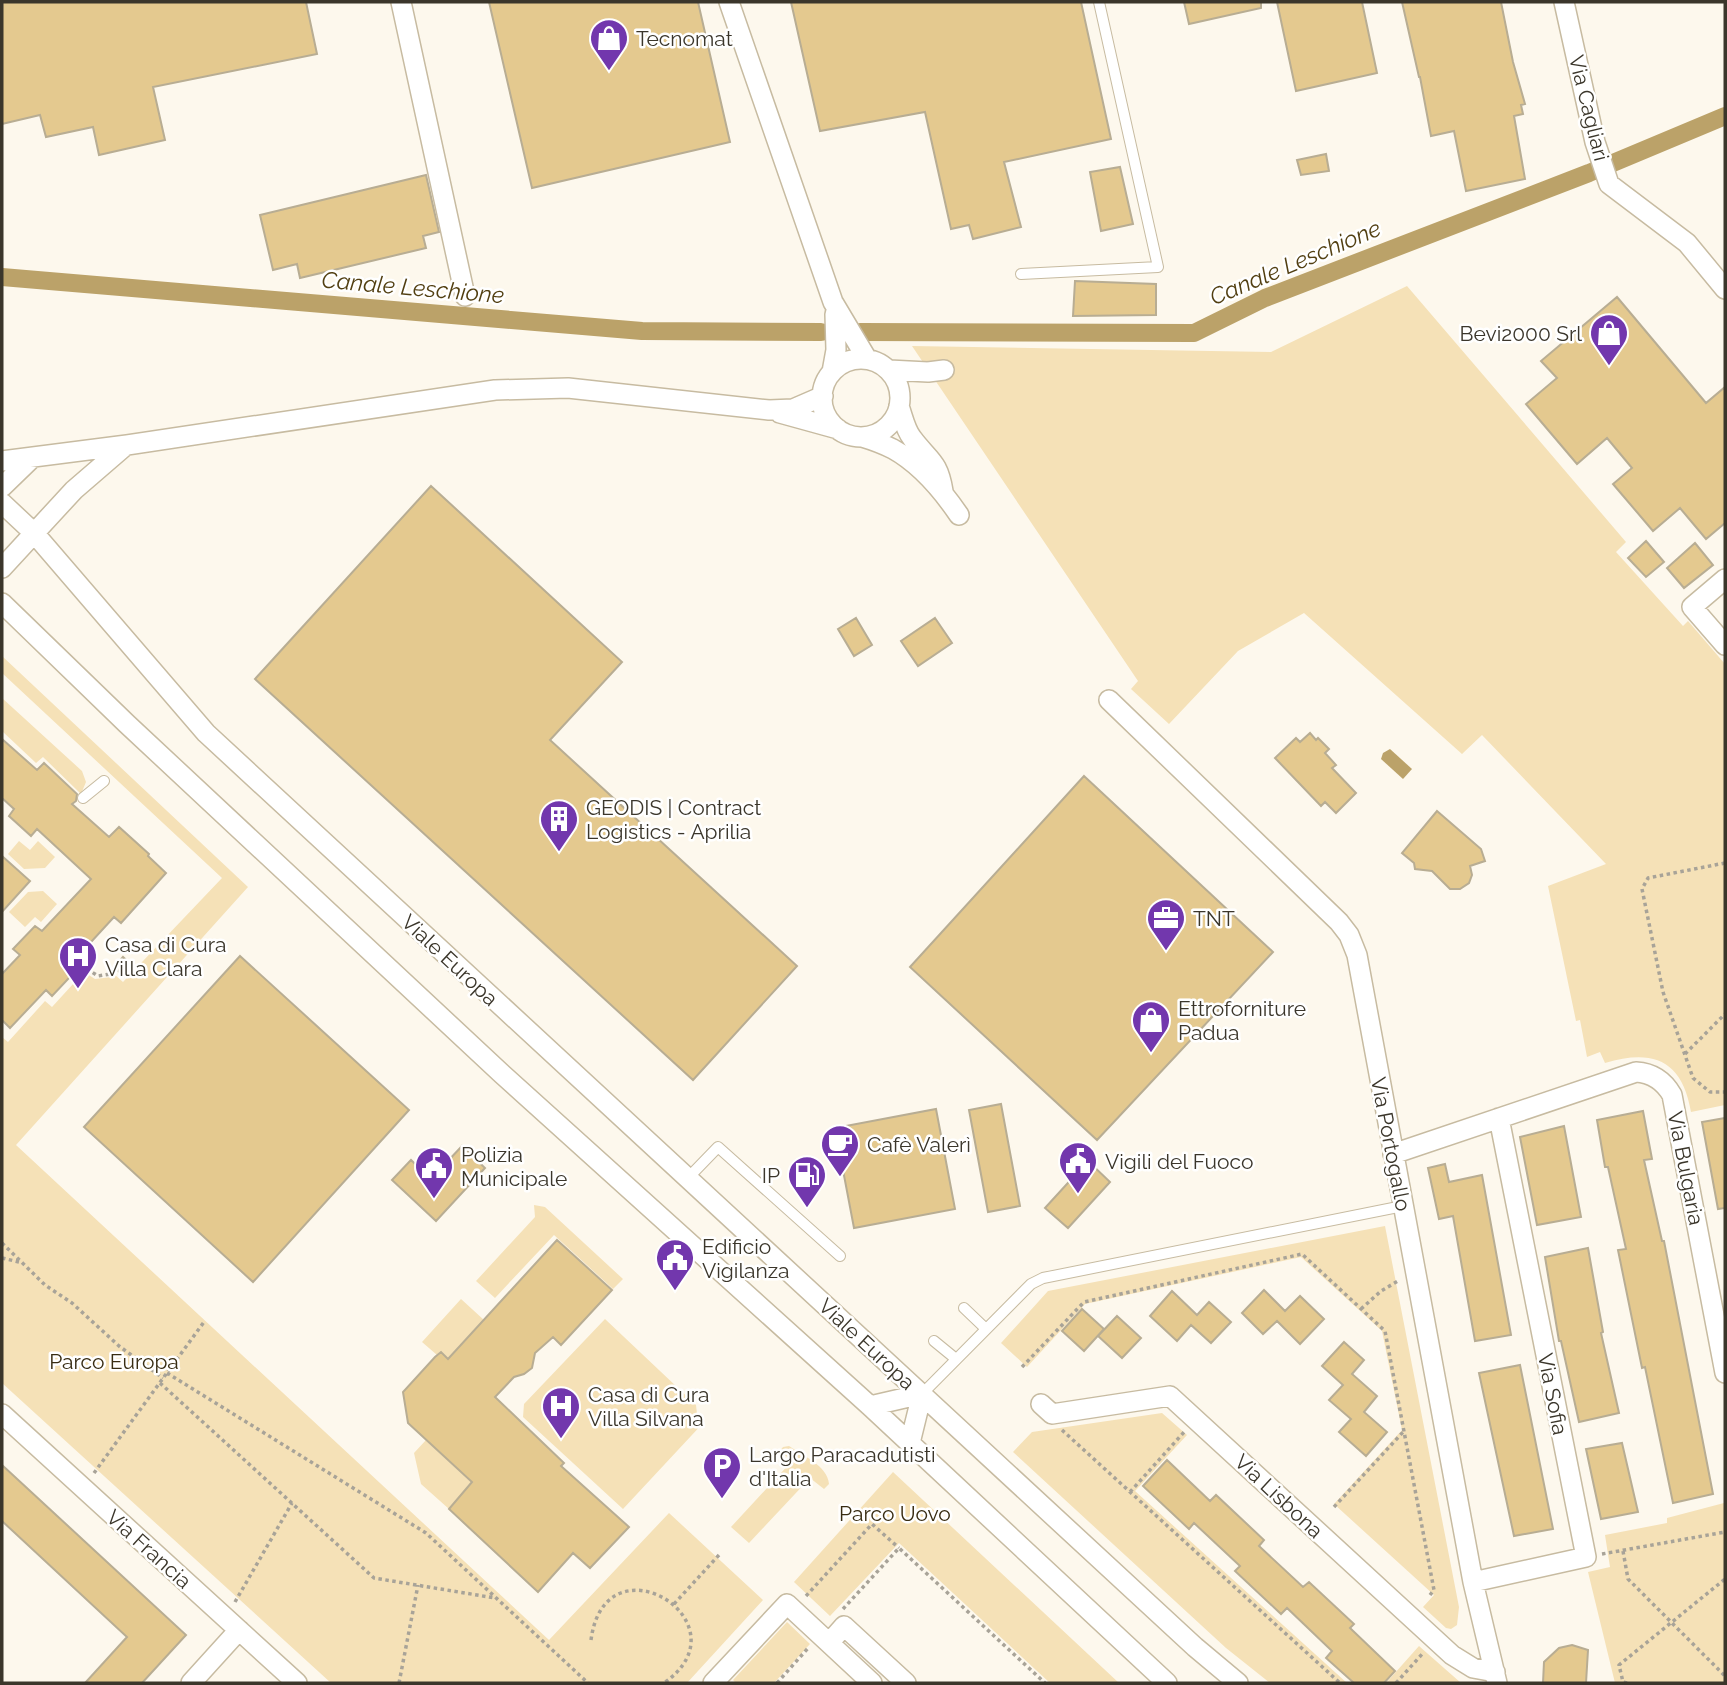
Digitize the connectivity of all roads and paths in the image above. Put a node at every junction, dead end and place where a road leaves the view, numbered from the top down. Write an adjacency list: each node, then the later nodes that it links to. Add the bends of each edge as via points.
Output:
1 (401, 2): 7 (street)
2 (729, 2): 8 (street)
3 (1099, 2): 5 (lane, via 1158,267)
4 (1564, 2): 6 (street, Via Cagliari, via 1595,142 1609,184 1687,243)
5 (1021, 274)
6 (1725, 289)
7 (465, 296)
8 (833, 302): 9 (street); 11 (street, via 837,327)
9 (867, 359): 10 (street); 11 (street, via 854,359)
10 (890, 370): 13 (street); 13 (street, via 936,371)
11 (832, 372): 12 (street)
12 (822, 396): 14 (street, via 793,409); 15 (street, via 829,420)
13 (900, 400): 16 (street, via 886,428); 21 (street, via 907,430 932,459)
14 (769, 410): 15 (street); 17 (street, via 568,388 495,390)
15 (838, 429): 16 (street)
16 (862, 436): 21 (street, via 892,449)
17 (127, 445): 18 (street); 24 (street)
18 (33, 457): 19 (street); 20 (street)
19 (2, 461)
20 (2, 487)
21 (943, 492): 23 (street)
22 (2, 503): 24 (street, Viale Europa)
23 (959, 515)
24 (34, 533): 25 (street); 42 (street, Viale Europa, via 206,733)
25 (2, 568)
26 (1725, 579): 28 (street, via 1692,607)
27 (2, 603): 61 (street, Viale Europa, via 492,1065)
28 (1725, 645)
29 (1109, 700): 41 (street, Via Portogallo, via 1349,935 1357,954)
30 (104, 781): 31 (lane)
31 (83, 798)
32 (1725, 863): 36 (path, via 1648,878 1642,889 1663,992)
33 (81, 965): 34 (path, via 98,976)
34 (116, 970)
35 (1725, 1014): 36 (path)
36 (1685, 1054): 37 (path)
37 (1691, 1073): 38 (path); 39 (path, via 1701,1087)
38 (1685, 1077)
39 (1725, 1092)
40 (1499, 1118): 41 (street, Via Bulgaria); 56 (street, Via Bulgaria, via 1636,1072 1667,1085); 75 (street, Via Sofia)
41 (1393, 1154): 43 (street, Via Portogallo)
42 (687, 1179): 45 (lane, via 718,1147); 59 (street, Viale Europa)
43 (1403, 1206): 52 (lane, via 1043,1278 1031,1284); 77 (street, Via Portogallo)
44 (2, 1243): 47 (path)
45 (840, 1256)
46 (2, 1258): 47 (path)
47 (20, 1263): 58 (path)
48 (1398, 1281): 50 (path)
49 (964, 1308): 52 (lane)
50 (1362, 1309): 55 (path, via 1302,1254 1084,1302); 65 (path, via 1385,1331)
51 (204, 1322): 57 (path)
52 (986, 1329): 54 (lane)
53 (934, 1341): 54 (lane)
54 (956, 1359): 59 (lane)
55 (1022, 1367)
56 (1725, 1367)
57 (167, 1373): 58 (path); 80 (path, via 426,1533)
58 (161, 1380): 67 (path); 69 (path)
59 (922, 1394): 61 (street, Viale Europa); 66 (street, Viale Europa); 103 (street, Viale Europa)
60 (1041, 1404): 91 (street, Via Lisbona, via 1052,1414 1170,1396 1452,1655)
61 (870, 1406): 66 (street, Viale Europa)
62 (2, 1414): 86 (street, Via Francia)
63 (1057, 1425): 68 (path)
64 (1186, 1429): 68 (path)
65 (1404, 1431): 70 (path); 79 (path, via 1434,1590)
66 (910, 1443): 102 (street, Viale Europa)
67 (93, 1474)
68 (1130, 1492): 104 (path)
69 (292, 1503): 78 (path, via 374,1578); 82 (path)
70 (1334, 1507)
71 (1725, 1532): 73 (path)
72 (899, 1548): 81 (path, via 872,1524); 84 (path); 101 (path)
73 (1623, 1551): 75 (path); 85 (path, via 1628,1579)
74 (719, 1555): 83 (path)
75 (1586, 1557): 77 (street)
76 (1725, 1579): 85 (path)
77 (1473, 1582): 91 (street, Via Portogallo)
78 (418, 1585): 80 (path); 94 (path)
79 (1430, 1595)
80 (497, 1599): 95 (path)
81 (796, 1601): 88 (street); 97 (street)
82 (235, 1602)
83 (674, 1604): 87 (path, via 649,1591 625,1593 604,1606); 96 (path, via 689,1629 690,1646 685,1662)
84 (841, 1610)
85 (1671, 1621): 90 (path); 106 (path, via 1619,1665)
86 (239, 1630): 92 (street); 93 (street, Via Francia)
87 (591, 1640)
88 (820, 1643): 98 (path); 99 (street); 100 (street, via 844,1626)
89 (1428, 1648): 105 (path)
90 (1725, 1676)
91 (1496, 1678)
92 (191, 1683)
93 (297, 1683)
94 (399, 1683)
95 (588, 1683)
96 (664, 1683)
97 (713, 1683)
98 (777, 1683)
99 (872, 1683)
100 (906, 1683)
101 (1045, 1683)
102 (1167, 1683)
103 (1238, 1683)
104 (1340, 1683)
105 (1396, 1683)
106 (1627, 1683)

